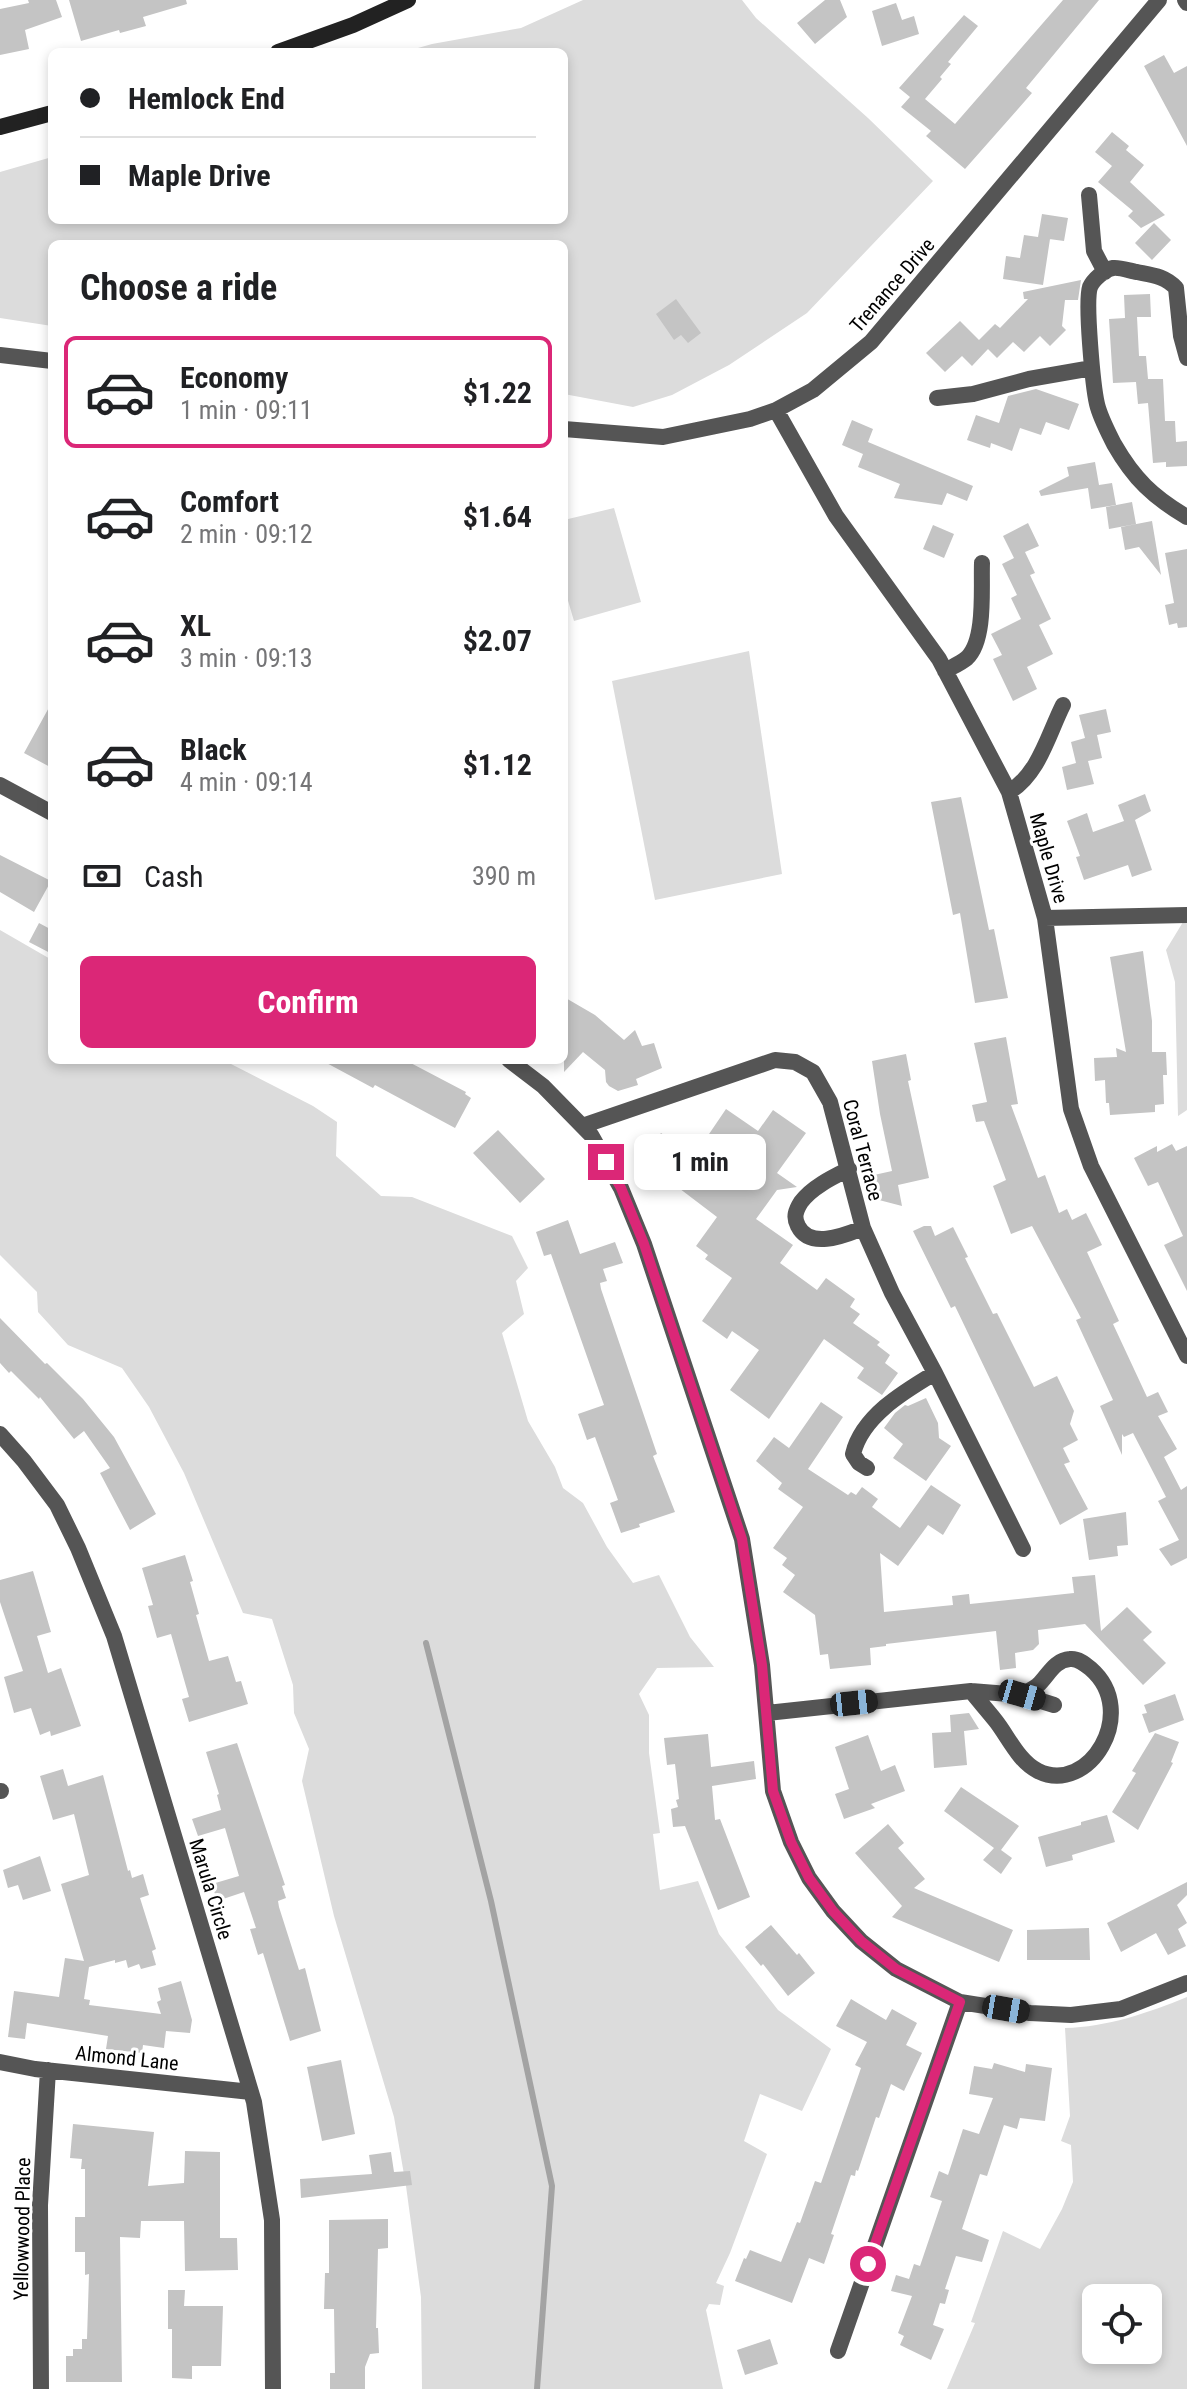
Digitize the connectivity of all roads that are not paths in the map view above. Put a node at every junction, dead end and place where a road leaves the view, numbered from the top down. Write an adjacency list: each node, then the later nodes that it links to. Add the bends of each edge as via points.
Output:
1 (408, 0): 3 (main road)
2 (1159, 0): 13 (street, Trenance Drive, via 871,342 813,390)
3 (289, 48)
4 (48, 114): 5 (main road)
5 (0, 127)
6 (1089, 195): 7 (street, via 1094,251)
7 (1105, 272): 9 (street, via 1113,268 1173,284); 11 (street, via 1090,288)
8 (0, 355): 10 (street)
9 (1187, 358)
10 (48, 361)
11 (1092, 368): 12 (street); 15 (street, via 1097,406 1132,472 1161,501)
12 (937, 398)
13 (776, 410): 14 (street, Trenance Drive, via 663,437); 17 (street, Maple Drive, via 836,516)
14 (568, 429)
15 (1187, 517)
16 (982, 563): 17 (street, via 975,645 967,658)
17 (945, 671): 20 (street, Maple Drive)
18 (1063, 705): 20 (street, via 1034,767)
19 (0, 785): 21 (street)
20 (1009, 792): 23 (street, Maple Drive)
21 (48, 811)
22 (1187, 915): 23 (street)
23 (1045, 918): 28 (street, Maple Drive, via 1071,1109 1091,1166)
24 (514, 1064): 25 (street)
25 (582, 1126): 26 (street, Coral Terrace, via 775,1060 795,1062 813,1072 830,1102); 36 (street, via 621,1188 644,1244 742,1539)
26 (849, 1169): 27 (street, Coral Terrace); 27 (street, via 806,1196 796,1221 815,1238 840,1237)
27 (863, 1228): 29 (street, Coral Terrace)
28 (1187, 1356)
29 (935, 1373): 31 (street, via 889,1403 859,1439 853,1454); 32 (street, Coral Terrace)
30 (0, 1434): 41 (street, Marula Circle, via 57,1505 114,1636)
31 (867, 1468)
32 (1023, 1549)
33 (971, 1691): 34 (street); 34 (street, via 1039,1772 1056,1775 1079,1768 1105,1743 1109,1694 1086,1664 1063,1660); 36 (street)
34 (1022, 1695): 35 (street)
35 (1054, 1705)
36 (767, 1713): 38 (street, via 773,1791 809,1878 861,1941 896,1969)
37 (1187, 1983): 38 (street, via 1121,2009 1071,2015)
38 (960, 2002): 42 (street)
39 (0, 2062): 40 (street, Almond Lane)
40 (48, 2070): 41 (street, Almond Lane); 43 (street, Yellowwood Place, via 40,2205)
41 (251, 2092): 44 (street, Marula Circle, via 272,2220)
42 (838, 2351)
43 (41, 2389)
44 (273, 2389)

